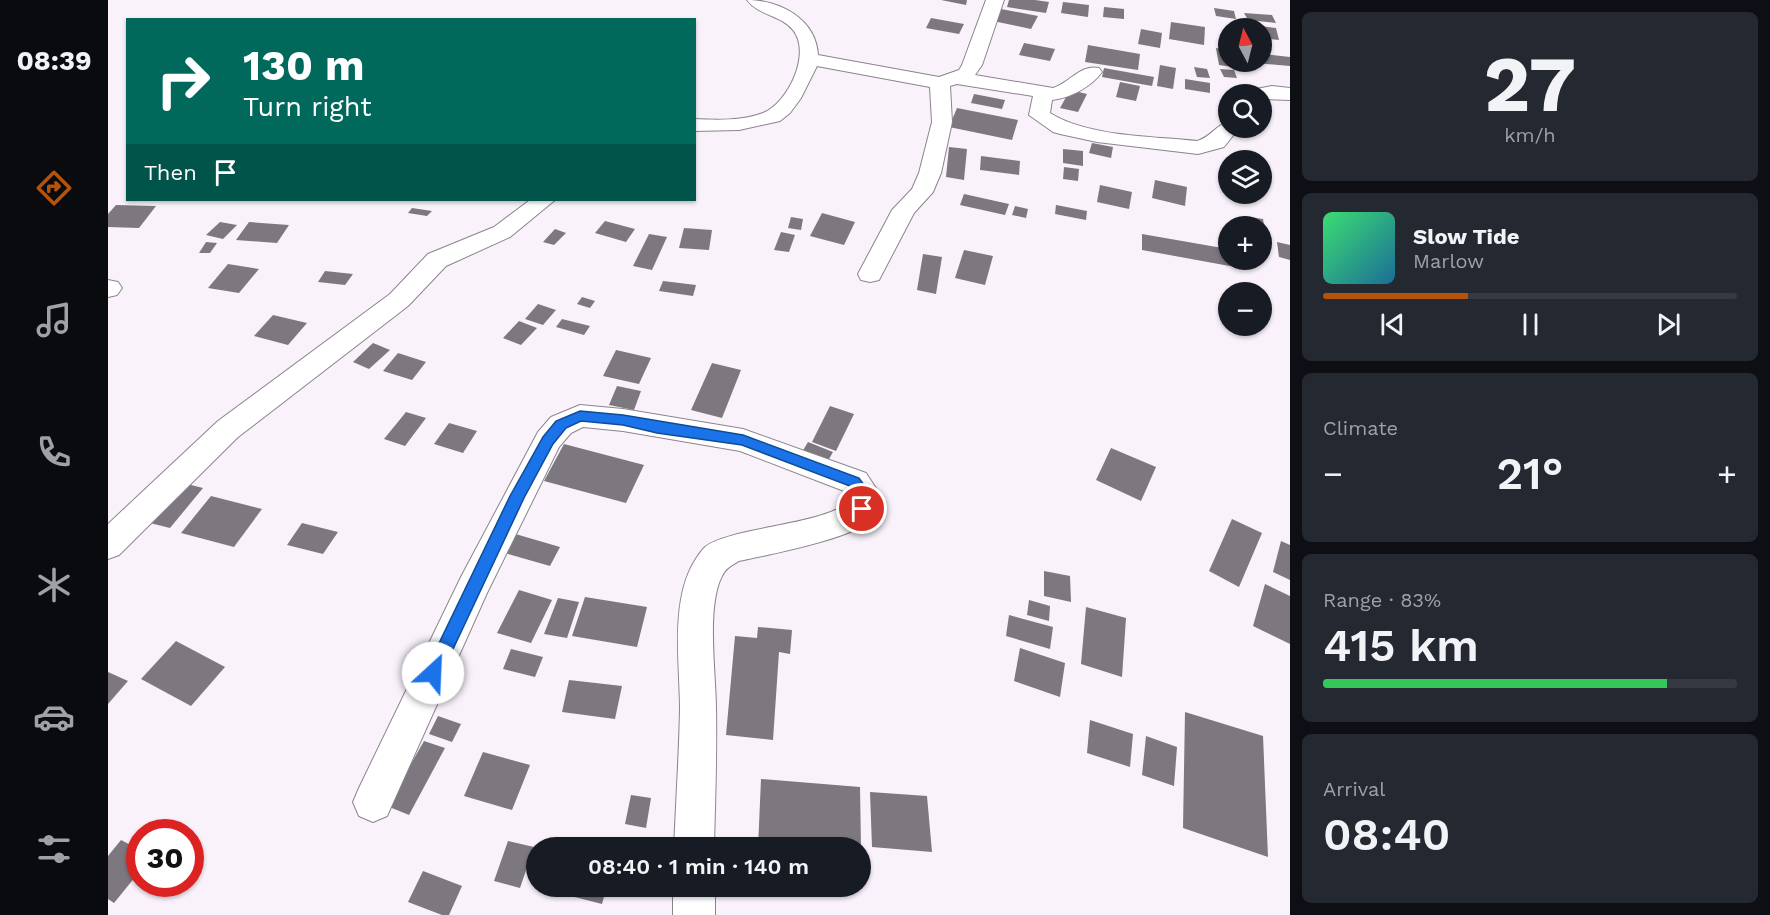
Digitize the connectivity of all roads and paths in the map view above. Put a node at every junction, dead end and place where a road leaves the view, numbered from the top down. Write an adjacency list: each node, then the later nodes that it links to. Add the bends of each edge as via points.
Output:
1 (756, 0): 3 (street, via 797,23 806,35)
2 (995, 0): 5 (street, via 972,65 966,74)
3 (808, 58): 5 (street); 9 (street, via 807,72 779,113 724,127)
4 (1092, 72): 7 (street, via 1061,93)
5 (949, 81): 7 (street); 12 (street, via 930,173 922,192 904,210)
6 (1272, 92): 8 (street)
7 (1043, 94): 10 (street, via 1040,115 1060,128 1198,148)
8 (1290, 94)
9 (696, 125)
10 (1220, 138)
11 (543, 201): 13 (street, via 502,232 437,261 399,300 228,429)
12 (870, 274)
13 (108, 545)
14 (372, 802): 15 (street, via 517,496 548,440 561,425 580,416 623,420 743,440 855,482 865,496 862,509 852,517 814,531 733,549 717,557 706,572 696,629)
15 (694, 837)
16 (694, 897): 17 (street)
17 (694, 915)

